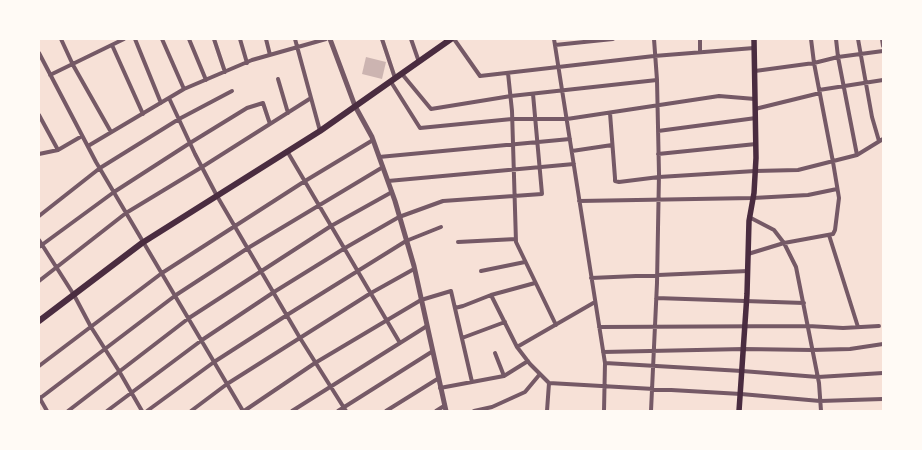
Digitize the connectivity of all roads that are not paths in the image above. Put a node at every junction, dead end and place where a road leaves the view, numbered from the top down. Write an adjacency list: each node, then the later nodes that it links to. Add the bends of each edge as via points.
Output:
1 (61, 39): 40 (street)
2 (124, 39): 25 (street)
3 (135, 39): 63 (street)
4 (162, 39): 54 (street)
5 (189, 39): 48 (street)
6 (214, 39): 43 (street)
7 (240, 39): 37 (street)
8 (266, 39): 33 (street)
9 (295, 39): 28 (street)
10 (326, 39): 28 (street)
11 (330, 39): 65 (street)
12 (382, 39): 49 (street)
13 (411, 39): 38 (street)
14 (451, 39): 38 (main road)
15 (454, 39): 44 (street, via 480,76)
16 (554, 39): 26 (street)
17 (613, 39): 26 (street)
18 (654, 39): 35 (street)
19 (700, 39): 31 (street)
20 (754, 39): 29 (main road)
21 (812, 39): 39 (street)
22 (836, 39): 36 (street)
23 (858, 39): 34 (street)
24 (882, 39): 27 (street)
25 (112, 45): 40 (street); 69 (street)
26 (555, 45): 41 (street)
27 (883, 46)
28 (297, 47): 33 (street); 61 (street)
29 (754, 48): 31 (street); 42 (main road)
30 (883, 51): 34 (street)
31 (700, 52): 35 (street)
32 (39, 54): 46 (street)
33 (270, 55): 37 (street)
34 (860, 55): 36 (street); 52 (street)
35 (654, 56): 41 (street); 50 (street)
36 (838, 58): 39 (street); 53 (street)
37 (247, 62): 43 (street)
38 (418, 62): 45 (main road)
39 (814, 63): 42 (street); 57 (street)
40 (73, 65): 46 (street); 79 (street)
41 (559, 67): 44 (street); 56 (street)
42 (754, 71): 62 (main road)
43 (225, 72): 48 (street)
44 (508, 73): 59 (street)
45 (402, 74): 49 (main road); 59 (street, via 431,108)
46 (50, 75): 80 (street)
47 (278, 79): 67 (street)
48 (206, 80): 54 (street)
49 (393, 80): 65 (main road); 73 (street, via 420,128)
50 (657, 80): 56 (street); 64 (street)
51 (883, 80): 52 (street)
52 (865, 82): 53 (street); 83 (street, via 872,117)
53 (844, 86): 57 (street); 95 (street)
54 (184, 89): 60 (street)
55 (232, 91): 72 (street)
56 (563, 91): 58 (street); 75 (street)
57 (819, 92): 66 (street); 97 (street)
58 (533, 94): 59 (street); 74 (street)
59 (511, 96): 73 (street)
60 (169, 98): 63 (street); 72 (street)
61 (311, 98): 67 (street); 77 (street)
62 (755, 99): 64 (street, via 719,96); 66 (main road)
63 (161, 103): 69 (street)
64 (657, 105): 68 (street); 78 (street)
65 (355, 106): 77 (main road); 82 (street)
66 (756, 109): 71 (main road)
67 (288, 113): 76 (street)
68 (610, 113): 75 (street); 88 (street)
69 (143, 114): 79 (street)
70 (39, 115): 90 (street)
71 (756, 118): 78 (street); 87 (main road)
72 (179, 119): 85 (street); 102 (street)
73 (512, 119): 74 (street); 86 (street)
74 (535, 119): 75 (street); 84 (street)
75 (568, 119): 81 (street)
76 (270, 124): 85 (street, via 263,103 247,108); 99 (street)
77 (320, 131): 91 (main road)
78 (658, 131): 94 (street)
79 (111, 132): 89 (street)
80 (82, 136): 89 (street); 90 (street)
81 (570, 139): 84 (street); 92 (street)
82 (373, 140): 96 (street); 106 (street)
83 (881, 140): 95 (street)
84 (537, 142): 86 (street); 101 (street)
85 (190, 143): 99 (street); 109 (street)
86 (513, 144): 96 (street); 103 (street)
87 (756, 144): 94 (street); 104 (main road)
88 (612, 145): 92 (street); 105 (street, via 615,181)
89 (88, 146): 102 (street)
90 (58, 150): 93 (street)
91 (287, 151): 106 (street); 111 (main road)
92 (572, 151): 98 (street)
93 (39, 154)
94 (658, 154): 105 (street)
95 (857, 155): 97 (street)
96 (379, 157): 100 (street)
97 (833, 162): 104 (street, via 798,170); 108 (street)
98 (574, 164): 101 (street); 115 (street)
99 (202, 167): 111 (street); 117 (street)
100 (382, 167): 107 (street); 116 (street)
101 (540, 167): 103 (street); 112 (street, via 542,194)
102 (100, 168): 109 (street); 118 (street)
103 (514, 169): 107 (street); 112 (street)
104 (755, 171): 105 (street); 113 (main road)
105 (659, 178): 114 (street)
106 (305, 181): 116 (street); 122 (street)
107 (388, 181): 110 (street)
108 (837, 189): 113 (street, via 808,195); 124 (street, via 839,198 835,230)
109 (114, 192): 117 (street); 131 (street)
110 (392, 192): 119 (street); 121 (street)
111 (217, 196): 122 (street); 128 (main road)
112 (514, 196): 119 (street, via 443,201); 125 (street)
113 (753, 198): 114 (street); 120 (main road)
114 (658, 200): 115 (street); 143 (street)
115 (579, 201): 144 (street)
116 (319, 204): 121 (street); 132 (street)
117 (126, 212): 128 (street); 136 (street)
118 (39, 216)
119 (400, 217): 127 (street); 133 (street)
120 (749, 217): 130 (street, via 774,230); 134 (main road)
121 (331, 226): 133 (street); 138 (street)
122 (236, 227): 132 (street); 142 (street)
123 (441, 227): 127 (street)
124 (829, 235): 130 (street); 170 (street)
125 (516, 239): 129 (street); 135 (street)
126 (39, 240): 131 (street)
127 (406, 241): 137 (street); 139 (street)
128 (144, 242): 142 (street); 149 (main road)
129 (458, 242)
130 (784, 243): 134 (street); 156 (street, via 796,267)
131 (41, 246): 136 (street)
132 (248, 248): 138 (street); 150 (street)
133 (345, 248): 139 (street); 147 (street)
134 (748, 254): 141 (main road)
135 (525, 262): 140 (street); 146 (street)
136 (56, 268): 145 (street); 149 (street)
137 (414, 269): 148 (street); 153 (street)
138 (261, 271): 147 (street); 159 (street)
139 (358, 271): 148 (street); 158 (street)
140 (481, 271)
141 (748, 271): 143 (street); 154 (main road)
142 (162, 273): 150 (street); 171 (street)
143 (657, 275): 144 (street); 152 (street)
144 (591, 278): 155 (street)
145 (39, 281)
146 (535, 283): 151 (street); 163 (street)
147 (274, 292): 158 (street); 174 (street)
148 (371, 293): 161 (street); 172 (street)
149 (74, 295): 160 (main road); 171 (street)
150 (176, 295): 159 (street); 178 (street)
151 (491, 295): 157 (street); 162 (street)
152 (656, 298): 154 (street); 169 (street)
153 (422, 300): 157 (street, via 451,291); 161 (street); 164 (street)
154 (747, 300): 156 (street); 165 (main road)
155 (595, 302): 163 (street); 168 (street)
156 (804, 302): 166 (street)
157 (455, 308): 173 (street)
158 (287, 315): 172 (street); 186 (street)
159 (189, 318): 174 (street); 192 (street)
160 (39, 321)
161 (386, 321): 175 (street); 187 (street)
162 (504, 322): 173 (street); 177 (street)
163 (556, 325): 177 (street)
164 (427, 326): 175 (street); 181 (street)
165 (745, 326): 166 (street); 169 (street); 179 (main road)
166 (808, 326): 170 (street); 180 (street)
167 (879, 326): 170 (street)
168 (599, 327): 169 (street); 183 (street)
169 (655, 327): 182 (street)
170 (858, 327)
171 (91, 328): 178 (street); 189 (street)
172 (300, 338): 187 (street); 200 (street)
173 (462, 338): 198 (street)
174 (202, 340): 186 (street); 205 (street)
175 (400, 343): 201 (street)
176 (883, 344): 180 (street, via 850,349)
177 (517, 347): 185 (street)
178 (105, 349): 192 (street); 207 (street)
179 (744, 349): 180 (street); 182 (street); 191 (main road)
180 (812, 350): 196 (street)
181 (433, 351): 197 (street); 211 (street)
182 (654, 351): 183 (street); 190 (street)
183 (603, 352): 188 (street)
184 (495, 353): 195 (street)
185 (528, 361): 194 (street); 195 (street)
186 (214, 362): 200 (street); 216 (street)
187 (315, 363): 201 (street); 218 (street)
188 (605, 363): 190 (street); 202 (street)
189 (39, 366)
190 (653, 366): 191 (street); 204 (street)
191 (742, 370): 196 (street); 206 (main road)
192 (119, 371): 205 (street); 213 (street)
193 (883, 373): 196 (street)
194 (540, 374): 199 (street); 223 (street, via 524,392 492,407)
195 (504, 376): 198 (street)
196 (818, 377): 209 (street)
197 (438, 378): 203 (street); 221 (street)
198 (472, 382): 203 (street)
199 (549, 383): 202 (street); 224 (street)
200 (227, 384): 217 (street); 218 (street)
201 (330, 386): 211 (street); 219 (street)
202 (604, 386): 204 (street); 225 (street)
203 (440, 388): 210 (street)
204 (652, 389): 206 (street); 226 (street)
205 (132, 392): 214 (street); 215 (street)
206 (741, 394): 209 (street); 227 (main road)
207 (39, 398): 212 (street)
208 (883, 399): 209 (street)
209 (820, 401): 228 (street)
210 (445, 408): 222 (street)
211 (345, 409): 220 (street)
212 (47, 411)
213 (68, 411)
214 (107, 411)
215 (142, 411)
216 (147, 411)
217 (191, 411)
218 (244, 411)
219 (292, 411)
220 (338, 411)
221 (386, 411)
222 (436, 411)
223 (474, 411)
224 (547, 411)
225 (604, 411)
226 (651, 411)
227 (740, 411)
228 (821, 411)

